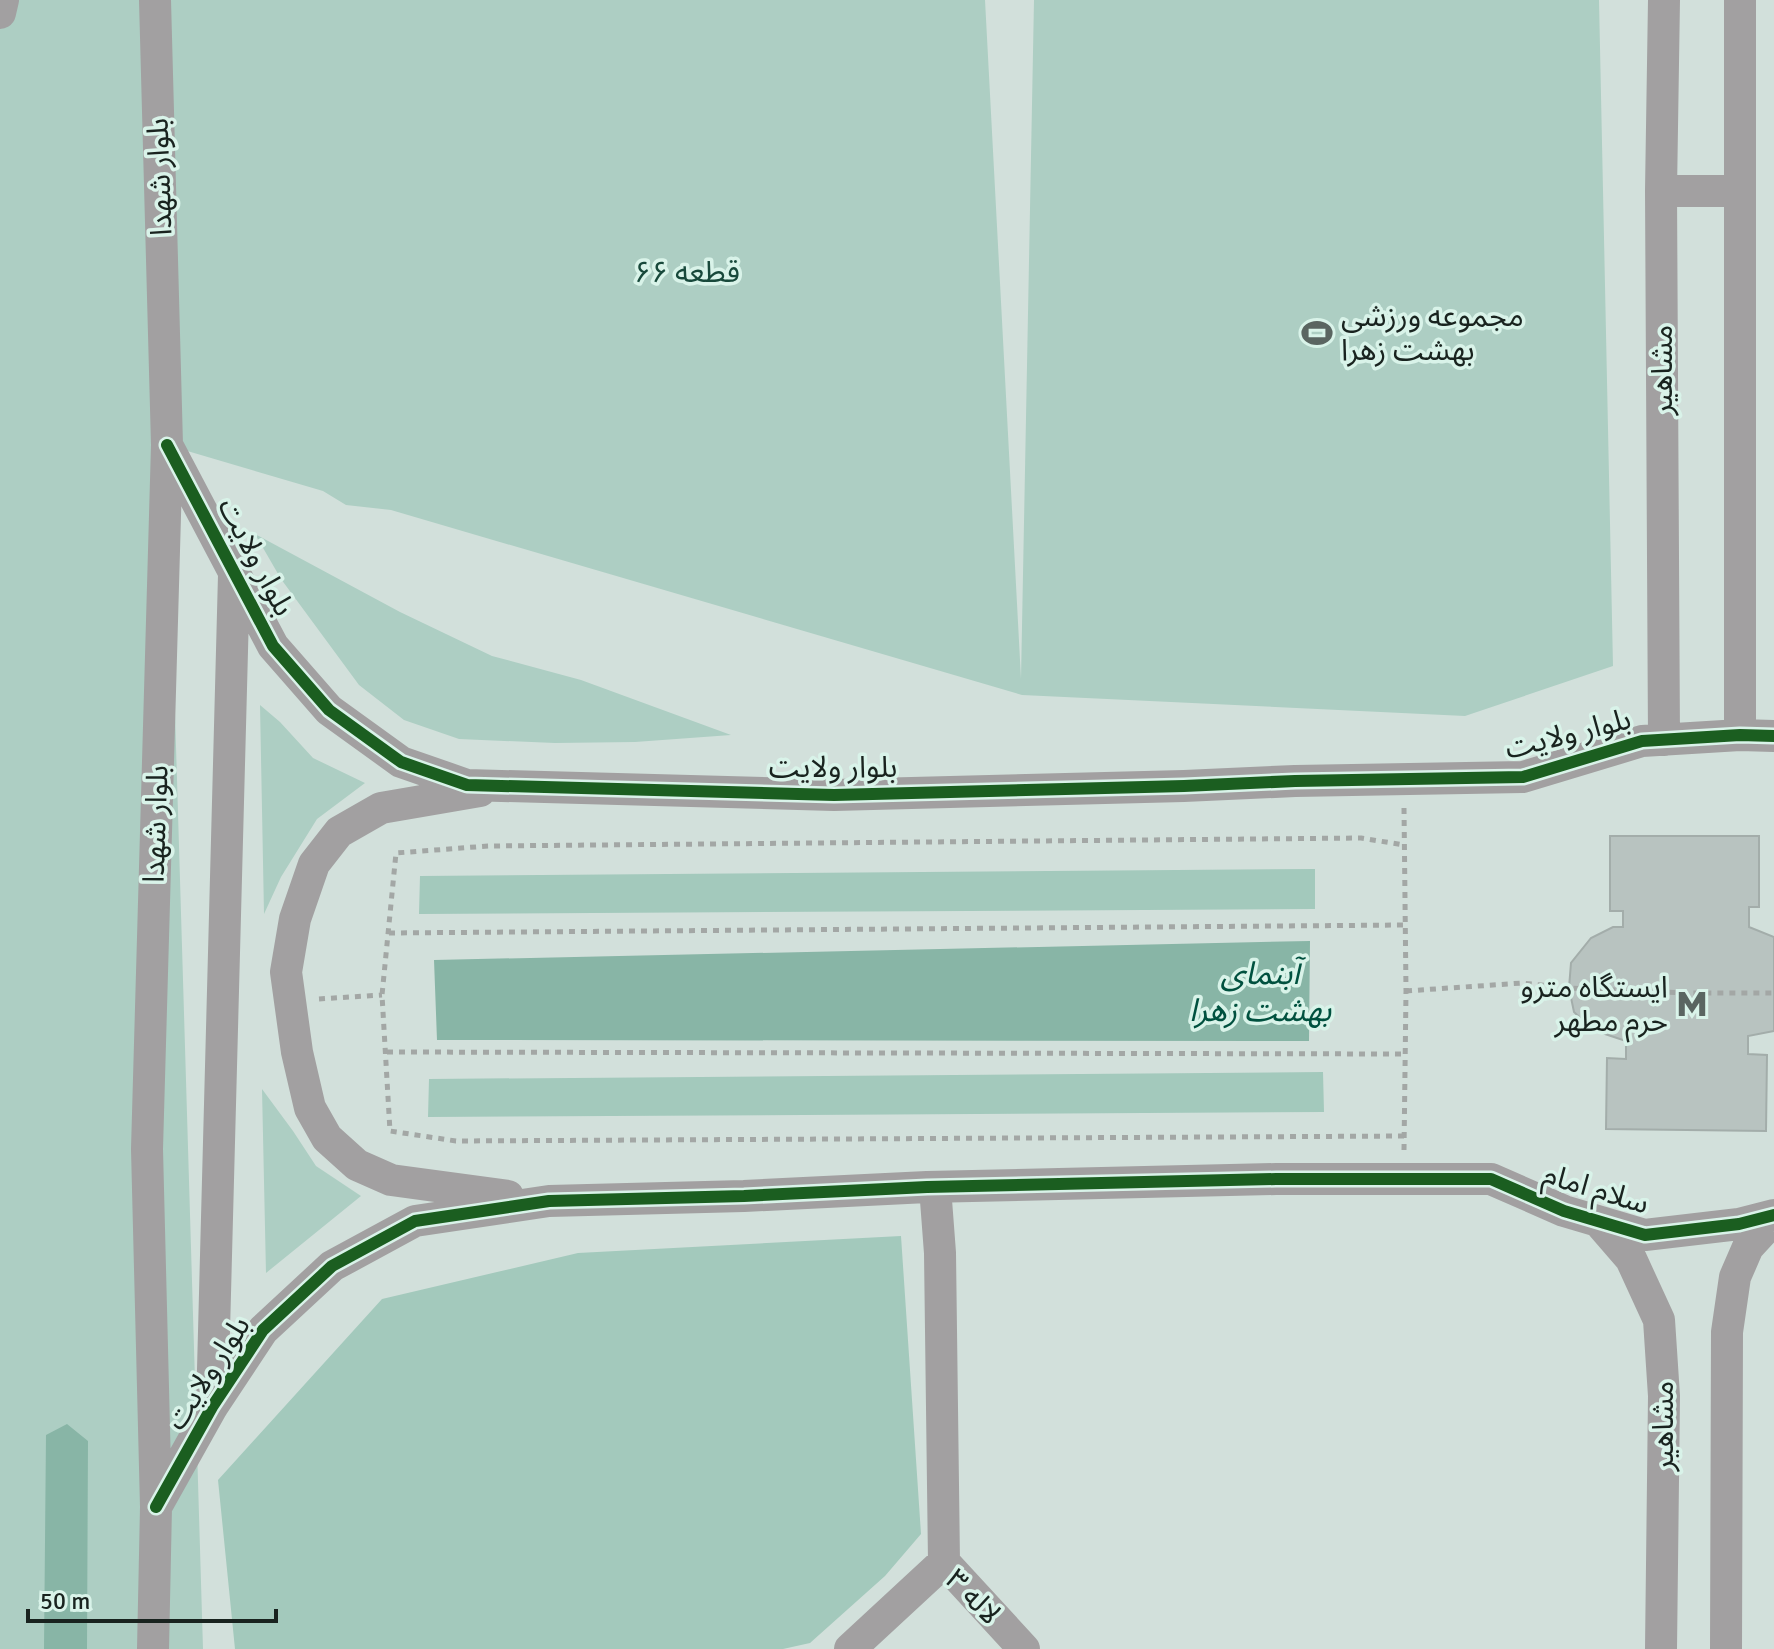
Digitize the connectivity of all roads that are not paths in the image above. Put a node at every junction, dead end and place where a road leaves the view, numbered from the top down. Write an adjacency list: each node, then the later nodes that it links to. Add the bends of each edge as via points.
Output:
1 (3, 0): 5 (street)
2 (155, 0): 8 (street, بلوار شهدا)
3 (1664, 0): 6 (street, مشاهیر)
4 (1740, 0): 7 (street)
5 (0, 13)
6 (1661, 191): 7 (street); 12 (street, مشاهیر)
7 (1740, 191): 10 (street)
8 (167, 445): 9 (street, بلوار ولایت); 20 (street, بلوار شهدا, via 147,1149)
9 (234, 572): 13 (street, بلوار ولایت, via 273,646 329,710 401,762 467,785); 19 (street)
10 (1740, 735): 11 (street); 12 (street)
11 (1774, 736)
12 (1664, 740): 13 (street, بلوار ولایت, via 1642,741 1523,777 834,795)
13 (511, 786): 16 (street, via 381,808 339,832 314,864 295,919 286,972 310,1108 327,1138 357,1165 391,1180)
14 (1404, 1179): 15 (street, بلوار ولایت); 18 (street, سلام امام, via 1491,1179)
15 (935, 1187): 16 (street, بلوار ولایت); 21 (street)
16 (549, 1201): 19 (street, بلوار ولایت, via 415,1221 332,1266 263,1330)
17 (1774, 1217): 18 (street, سلام امام, via 1645,1235); 26 (street, via 1748,1247 1735,1277 1727,1332)
18 (1599, 1222): 25 (street, مشاهیر, via 1631,1259 1659,1320 1664,1396)
19 (212, 1407): 20 (street, بلوار ولایت)
20 (156, 1507): 22 (street, بلوار شهدا)
21 (944, 1562): 23 (street, لاله ۳); 24 (street, لاله ۳)
22 (153, 1649)
23 (850, 1649)
24 (1024, 1649)
25 (1661, 1649)
26 (1726, 1649)

